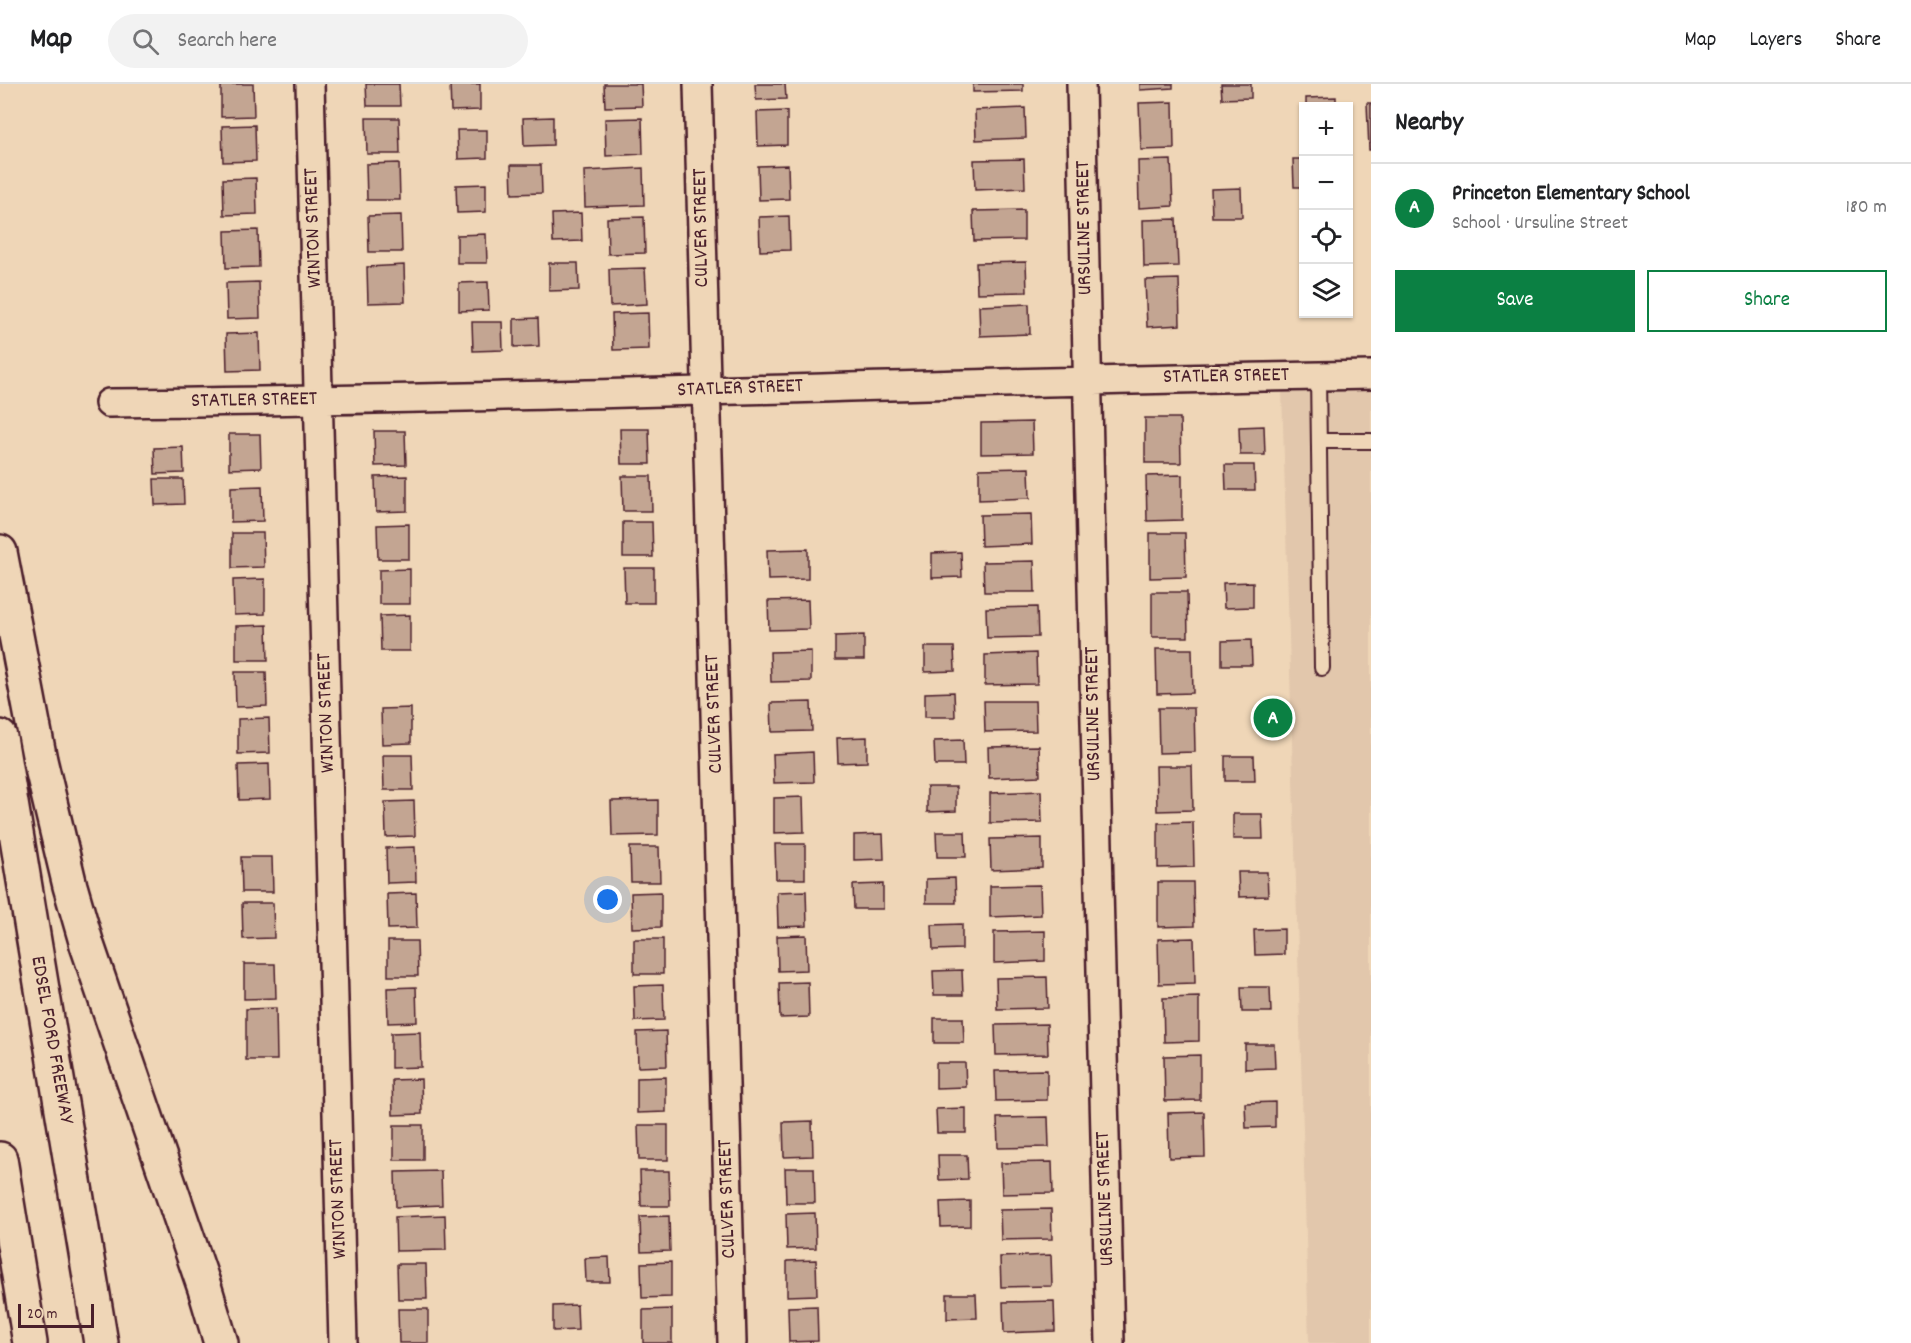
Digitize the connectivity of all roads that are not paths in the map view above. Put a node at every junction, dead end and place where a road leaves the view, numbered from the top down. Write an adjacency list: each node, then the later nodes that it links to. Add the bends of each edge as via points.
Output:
1 (310, 84): 8 (street, WINTON STREET)
2 (699, 84): 7 (street, CULVER STREET)
3 (1081, 84): 6 (street, URSULINE STREET)
4 (1371, 375): 5 (street, STATLER STREET)
5 (1318, 376): 6 (street, STATLER STREET); 10 (lane)
6 (1089, 380): 7 (street, STATLER STREET); 21 (street, URSULINE STREET, via 1099,982)
7 (706, 390): 8 (street, STATLER STREET); 20 (street, CULVER STREET)
8 (318, 401): 9 (street, STATLER STREET); 19 (street, WINTON STREET)
9 (109, 403)
10 (1319, 441): 11 (lane); 13 (lane)
11 (1371, 441)
12 (0, 552): 18 (highway, via 40,760 70,886)
13 (1322, 668)
14 (0, 737): 17 (highway, EDSEL FORD FREEWAY)
15 (0, 1159): 16 (highway)
16 (30, 1343)
17 (101, 1343)
18 (221, 1343)
19 (343, 1343)
20 (732, 1343)
21 (1110, 1343)

